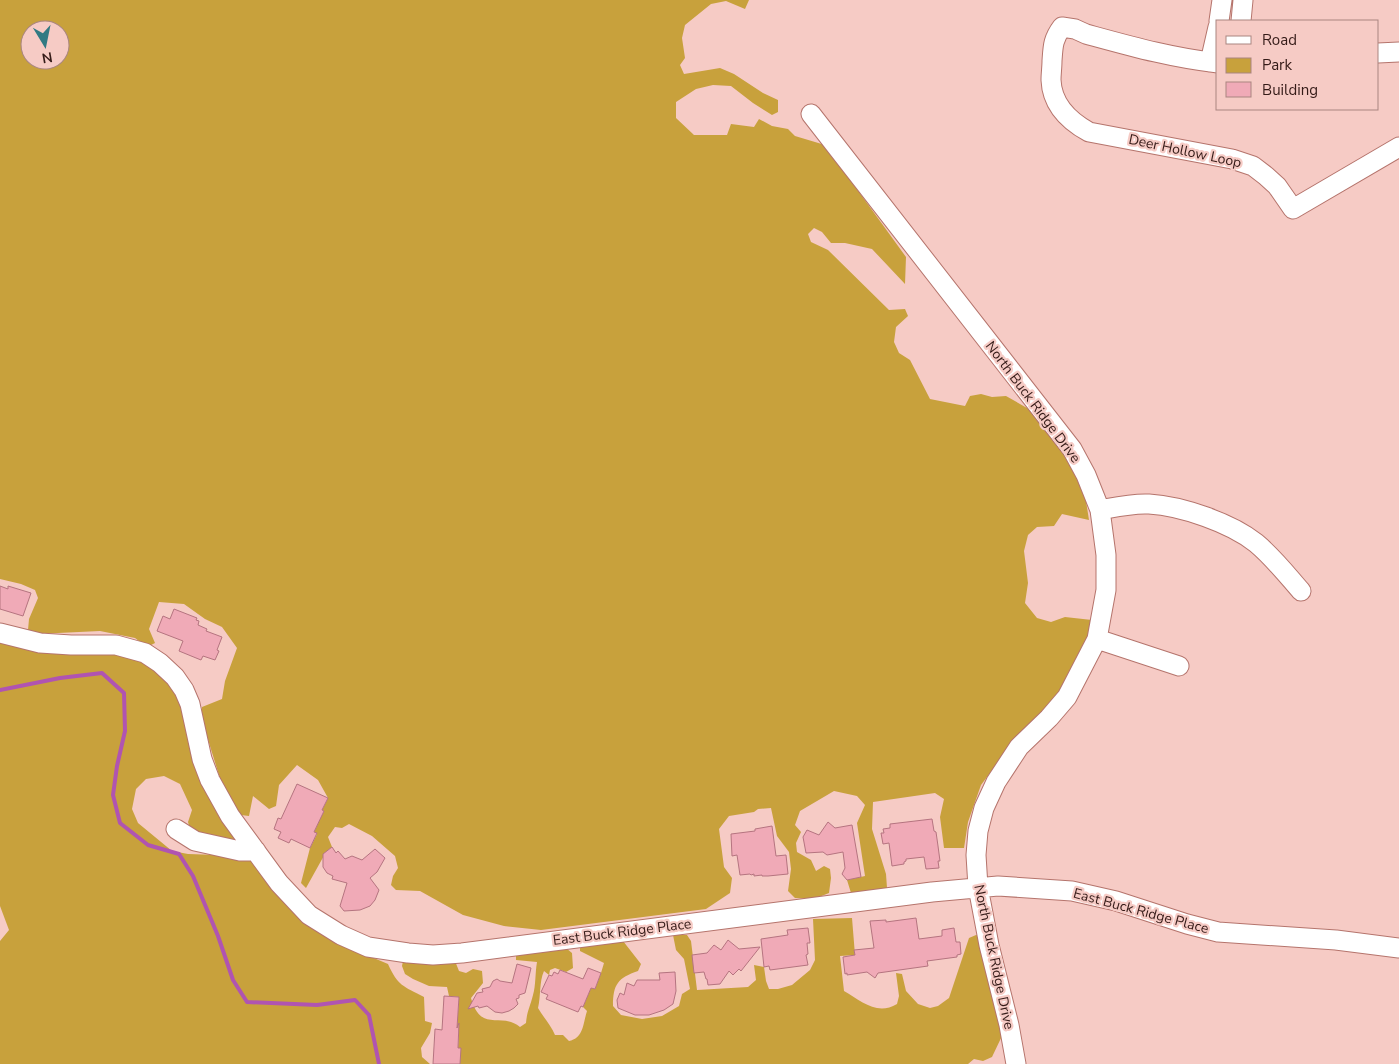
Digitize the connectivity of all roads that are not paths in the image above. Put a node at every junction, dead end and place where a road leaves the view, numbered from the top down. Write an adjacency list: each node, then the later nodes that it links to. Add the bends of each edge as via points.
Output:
1 (1222, 0): 3 (street)
2 (1243, 0): 4 (street)
3 (1219, 20)
4 (1241, 20)
5 (1216, 44): 8 (street)
6 (1399, 52): 7 (street)
7 (1379, 53)
8 (1214, 62): 10 (street, Deer Hollow Loop, via 1166,55 1062,27 1055,36 1051,81 1058,105 1067,117 1089,132 1232,158 1253,166 1266,176 1293,209)
9 (811, 114): 11 (street, North Buck Ridge Drive, via 1072,449)
10 (1399, 147)
11 (1100, 510): 12 (street, via 1150,504 1203,516 1235,529 1256,543); 14 (street, North Buck Ridge Drive, via 1106,555 1106,590)
12 (1301, 591)
13 (0, 633): 17 (street, East Buck Ridge Place, via 40,643 116,645 145,653 160,663 184,690 210,780 230,816)
14 (1097, 640): 15 (street); 18 (street, North Buck Ridge Drive, via 1067,698 1020,747 996,782 978,830)
15 (1179, 666)
16 (176, 829): 17 (street, via 195,840 240,851)
17 (256, 851): 18 (street, East Buck Ridge Place, via 279,884 309,915 341,935 368,947 433,955)
18 (978, 887): 19 (street, East Buck Ridge Place, via 1072,891 1218,932); 20 (street, North Buck Ridge Drive)
19 (1399, 948)
20 (1016, 1064)

